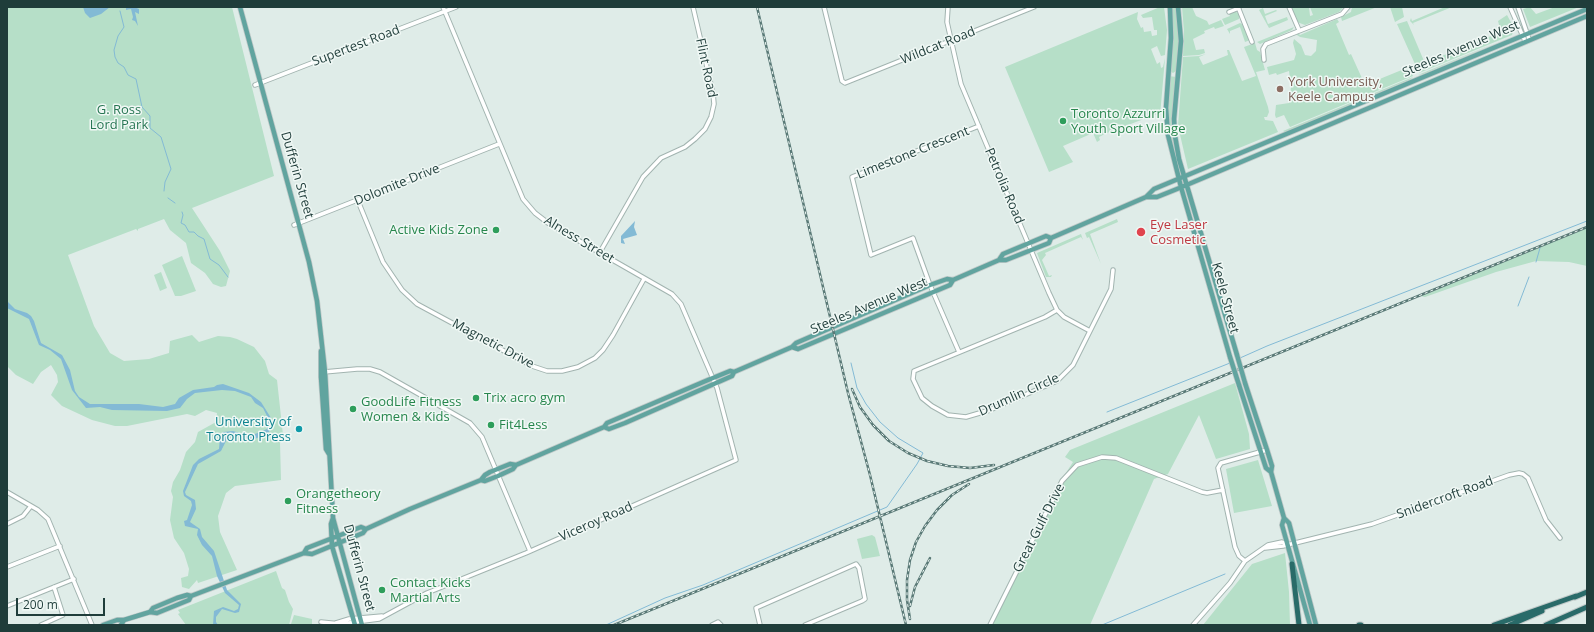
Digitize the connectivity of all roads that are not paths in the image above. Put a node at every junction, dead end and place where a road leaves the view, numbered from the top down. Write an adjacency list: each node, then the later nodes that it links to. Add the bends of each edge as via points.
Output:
1 (240, 7): 29 (main road, Dufferin Street)
2 (443, 7): 16 (street, Alness Street)
3 (456, 7): 16 (street, Supertest Road)
4 (693, 7): 42 (street, Flint Road, via 713,93 711,117 705,129 695,139 685,147 661,158 643,177)
5 (824, 7): 24 (street, Wildcat Road, via 843,83)
6 (948, 7): 24 (street, Petrolia Road, via 947,19)
7 (1034, 7): 24 (street, Wildcat Road)
8 (1170, 7): 27 (main road, Keele Street)
9 (1178, 7): 28 (main road, Keele Street, via 1181,41)
10 (1289, 7): 20 (street)
11 (1510, 7): 22 (street)
12 (1518, 7): 22 (street)
13 (1239, 8): 17 (street); 25 (street)
14 (1348, 8): 20 (street, via 1342,14)
15 (1587, 9): 19 (main road, Steeles Avenue West)
16 (445, 12): 29 (street, Supertest Road); 31 (street, Alness Street)
17 (1228, 12)
18 (1587, 16): 21 (main road, Steeles Avenue West)
19 (1544, 27): 21 (main road); 22 (main road, Steeles Avenue West)
20 (1299, 30): 26 (street, via 1266,44 1263,49)
21 (1545, 33): 23 (main road, Steeles Avenue West)
22 (1524, 34): 23 (street); 32 (main road, Steeles Avenue West)
23 (1527, 40): 34 (main road, Steeles Avenue West)
24 (951, 41): 30 (street, Petrolia Road, via 961,84)
25 (1252, 42)
26 (1264, 60)
27 (1168, 73): 28 (main road); 33 (main road, Keele Street, via 1166,122)
28 (1178, 74): 32 (main road, Keele Street, via 1174,128)
29 (258, 84): 38 (main road, Dufferin Street)
30 (979, 126): 40 (street, Petrolia Road); 47 (street, Limestone Crescent, via 852,177 871,255 913,238)
31 (499, 144): 37 (street, Dolomite Drive); 42 (street, Alness Street, via 523,199 535,213)
32 (1185, 177): 33 (main road, Steeles Avenue West); 34 (main road, Keele Street)
33 (1179, 179): 35 (main road, Keele Street); 36 (main road, Steeles Avenue West, via 1154,189)
34 (1187, 184): 35 (main road, Steeles Avenue West); 58 (main road, Keele Street, bridge)
35 (1181, 187): 36 (main road, Steeles Avenue West, via 1157,197); 59 (main road, Keele Street, bridge, via 1230,357)
36 (1146, 198): 39 (main road, Steeles Avenue West)
37 (358, 201): 38 (street, Dolomite Drive); 45 (street, Magnetic Drive, via 383,262 402,290 421,306 532,366 547,371 578,367 604,350)
38 (296, 224): 53 (main road, Dufferin Street, via 317,301)
39 (1052, 238): 40 (main road, Steeles Avenue West, via 1046,236); 41 (main road, Steeles Avenue West, via 1049,243)
40 (1028, 244): 41 (street, Petrolia Road); 43 (main road, Steeles Avenue West, via 1003,254)
41 (1031, 250): 43 (main road, Steeles Avenue West, via 1006,260); 49 (street, Petrolia Road)
42 (600, 252): 45 (street, Alness Street)
43 (999, 260): 46 (main road, Steeles Avenue West)
44 (1113, 270): 50 (street, via 1111,289)
45 (644, 279): 54 (street, Alness Street, via 672,294 681,304)
46 (953, 280): 47 (main road, Steeles Avenue West, via 947,279); 48 (main road, Steeles Avenue West, via 950,285)
47 (930, 285): 48 (street); 51 (main road, Steeles Avenue West, via 796,343)
48 (933, 291): 51 (main road, Steeles Avenue West, via 798,349); 52 (street)
49 (1057, 310): 50 (street, via 1071,322); 52 (street, Drumlin Circle)
50 (1090, 331): 52 (street, Drumlin Circle, via 1073,365 1058,380 990,410 966,417 948,415 932,406 922,398 913,379 914,371)
51 (792, 347): 54 (main road, Steeles Avenue West, via 734,372 730,371)
52 (959, 352)
53 (323, 372): 61 (street, via 370,369 414,391 470,423 482,437); 68 (main road, Dufferin Street)
54 (714, 380): 55 (main road, Steeles Avenue West); 56 (main road, Steeles Avenue West); 80 (street, Viceroy Road, via 725,412 736,460)
55 (622, 417): 56 (main road); 57 (main road, Steeles Avenue West, via 607,423)
56 (625, 423): 57 (main road, Steeles Avenue West, via 609,429)
57 (604, 427): 60 (main road, Steeles Avenue West)
58 (1267, 450): 59 (street); 62 (main road, Keele Street, via 1272,466)
59 (1261, 452): 62 (main road, Keele Street, via 1266,468); 65 (street, via 1221,462 1218,468)
60 (516, 465): 61 (main road, Steeles Avenue West, via 510,464); 63 (main road, Steeles Avenue West)
61 (496, 470): 63 (street); 64 (main road, Steeles Avenue West)
62 (1271, 472): 69 (main road, Keele Street)
63 (498, 476): 64 (main road, Steeles Avenue West); 80 (street)
64 (481, 480): 71 (main road, Steeles Avenue West)
65 (1222, 490): 82 (street, via 1235,547); 107 (street, Great Gulf Drive, via 1202,492 1116,458 1102,457 1077,465 1062,481)
66 (7, 492): 67 (street)
67 (30, 506): 70 (street, via 23,516); 78 (street, via 48,519)
68 (333, 518): 72 (main road, Dufferin Street); 74 (main road, Dufferin Street)
69 (1284, 518): 76 (main road, Keele Street, via 1289,524); 77 (main road, Keele Street, via 1282,525)
70 (7, 524)
71 (366, 529): 72 (main road, Steeles Avenue West, via 361,527); 75 (main road, Steeles Avenue West, via 364,533)
72 (337, 537): 74 (main road, Steeles Avenue West); 75 (main road, Dufferin Street)
73 (1560, 538): 76 (street, Snidercroft Road, via 1546,520 1528,478 1519,473 1372,524)
74 (331, 539): 79 (main road, Dufferin Street); 81 (main road, Steeles Avenue West, via 307,548)
75 (339, 543): 79 (main road, Steeles Avenue West); 98 (main road, Dufferin Street)
76 (1294, 543): 77 (street, Snidercroft Road); 111 (main road, Keele Street)
77 (1287, 544): 82 (street, via 1265,548); 83 (main road, Keele Street)
78 (60, 546): 84 (street); 85 (street)
79 (332, 546): 81 (main road, Steeles Avenue West, via 312,554); 97 (main road, Dufferin Street)
80 (530, 551): 98 (street, Viceroy Road, via 427,593 382,616)
81 (304, 553): 88 (main road, Steeles Avenue West)
82 (1245, 562): 108 (street)
83 (1292, 564): 109 (highway); 110 (main road, Keele Street)
84 (7, 567)
85 (74, 579): 86 (street); 100 (street)
86 (54, 587): 91 (street); 99 (street, via 64,615)
87 (1587, 592): 89 (highway)
88 (191, 596): 90 (main road, Steeles Avenue West, via 187,594); 92 (main road, Steeles Avenue West, via 189,600)
89 (1576, 596): 112 (highway); 113 (highway)
90 (171, 601): 92 (main road); 94 (main road, Steeles Avenue West, via 153,608)
91 (7, 606)
92 (173, 606): 94 (main road, Steeles Avenue West, via 156,613)
93 (1587, 607): 114 (highway)
94 (150, 612): 95 (main road, Steeles Avenue West)
95 (124, 620): 101 (main road, Steeles Avenue West); 102 (main road)
96 (321, 622): 97 (street, Viceroy Road)
97 (354, 622): 98 (street, Viceroy Road)
98 (361, 622)
99 (41, 625)
100 (92, 625)
101 (103, 625)
102 (121, 625)
103 (712, 625): 104 (street, via 718,622)
104 (721, 625)
105 (760, 625): 106 (street, via 756,608 856,564 865,599)
106 (805, 625)
107 (990, 625)
108 (1193, 625)
109 (1298, 625)
110 (1310, 625)
111 (1316, 625)
112 (1494, 625)
113 (1510, 625)
114 (1546, 625)

